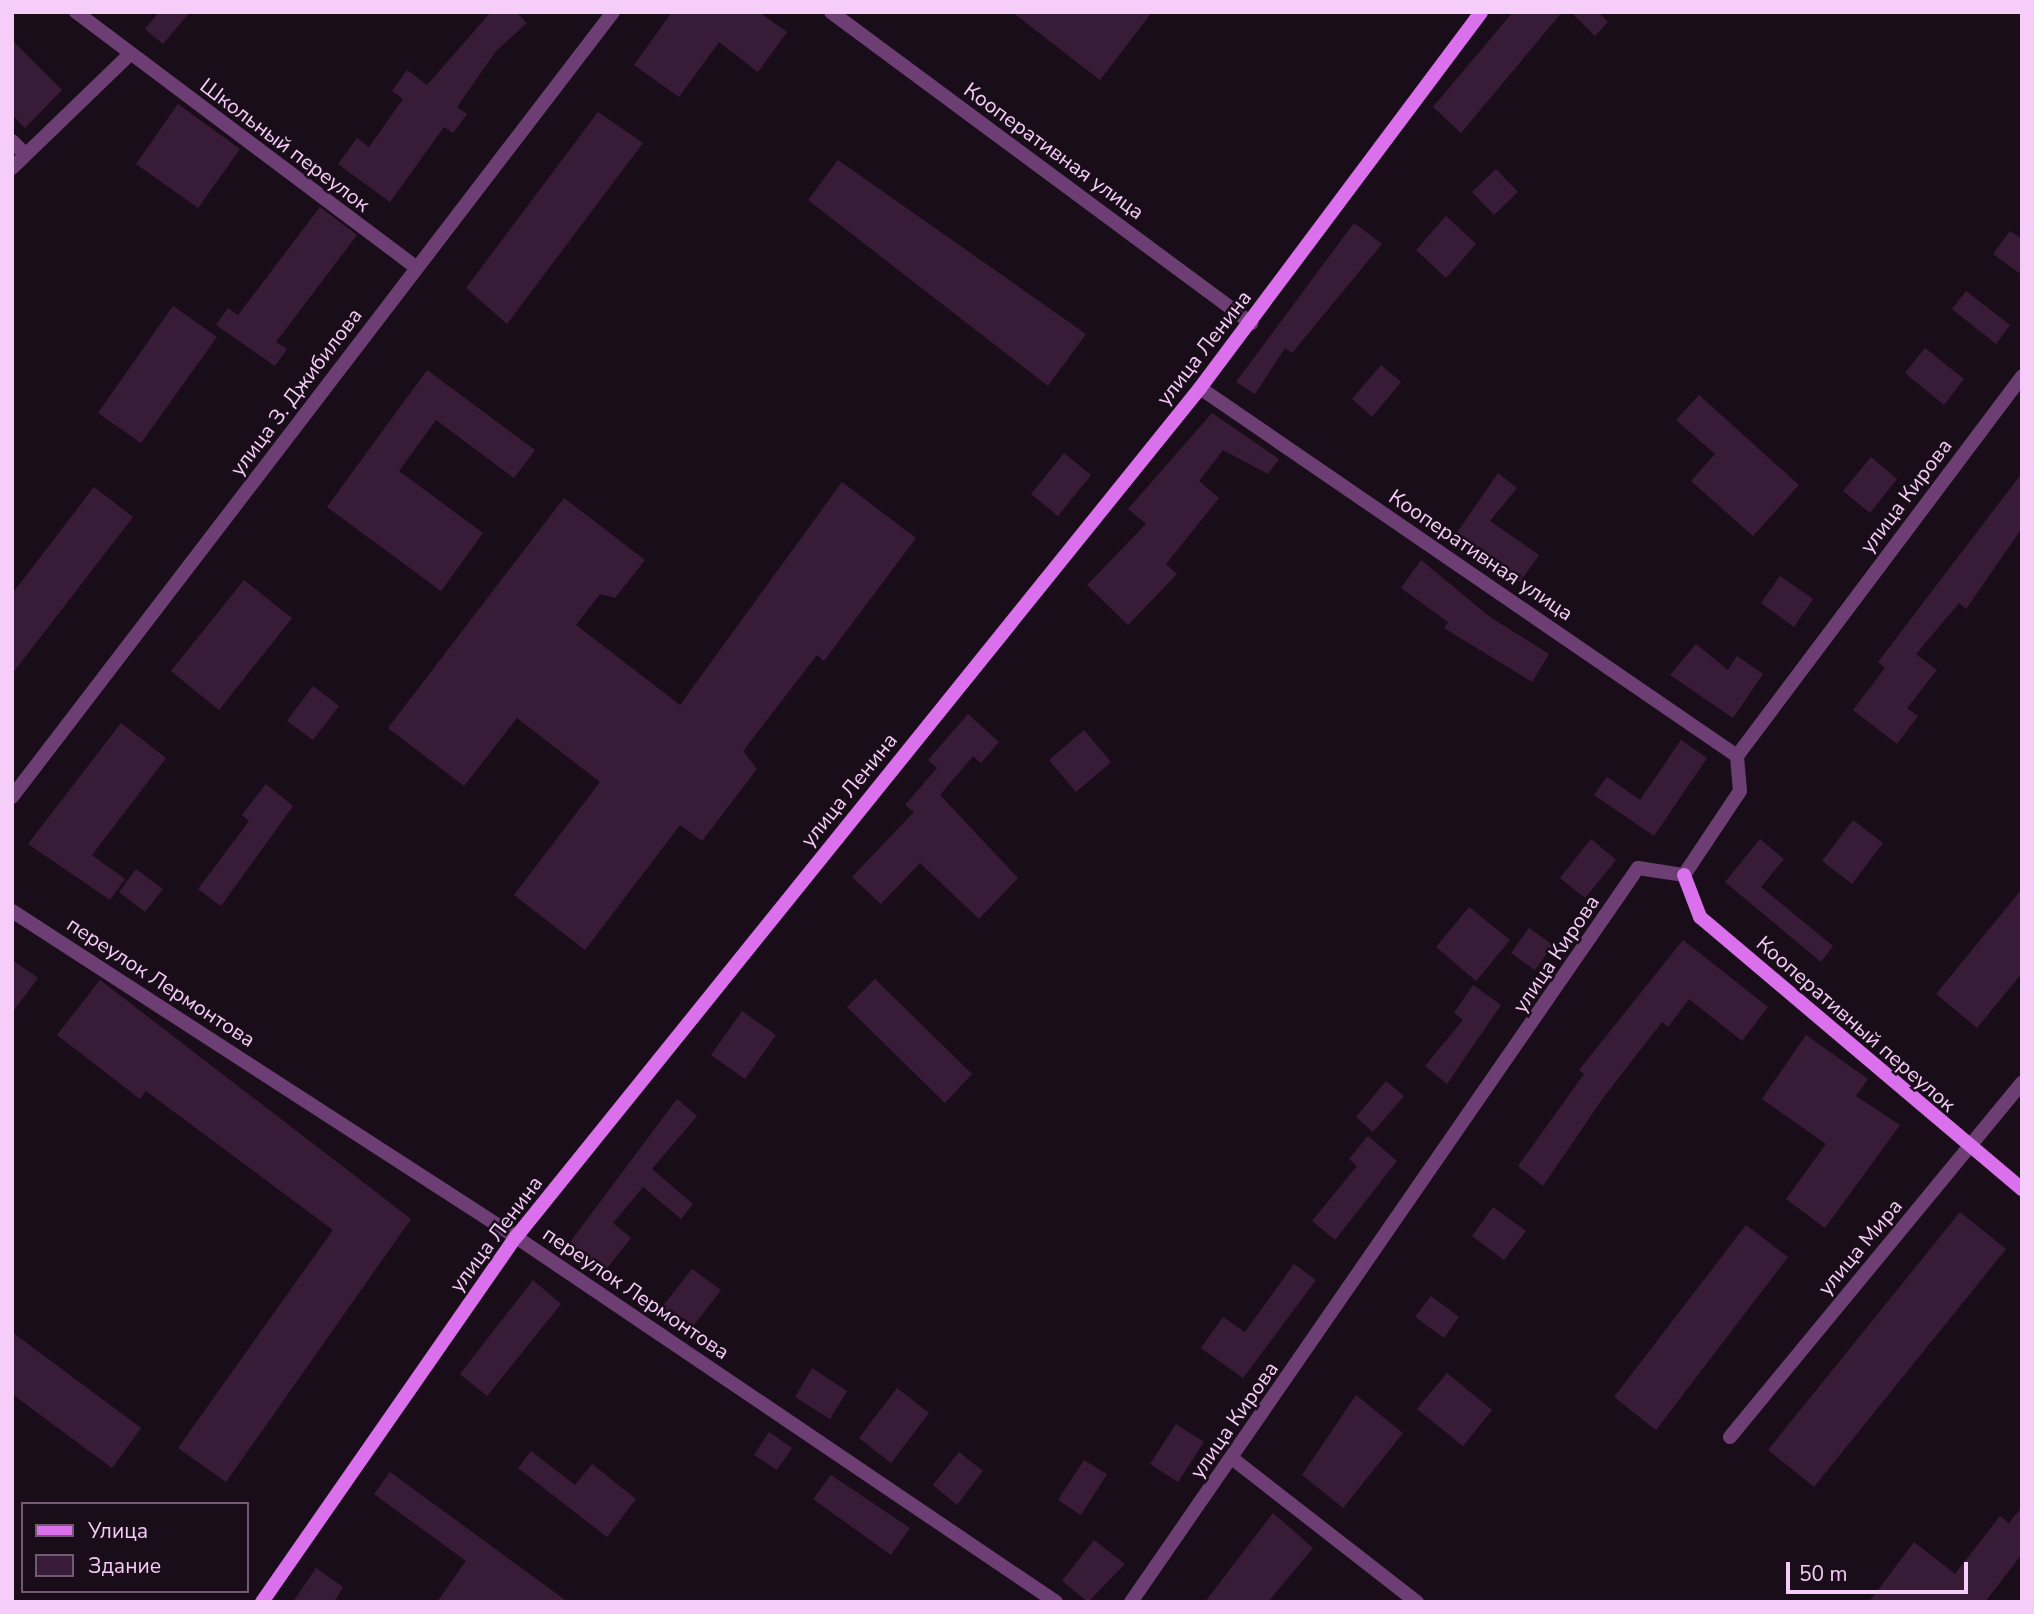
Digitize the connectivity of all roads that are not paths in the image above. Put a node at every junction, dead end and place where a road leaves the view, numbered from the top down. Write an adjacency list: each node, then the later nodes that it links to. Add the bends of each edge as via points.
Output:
1 (76, 12): 5 (street, Школьный переулок)
2 (613, 12): 9 (street, улица З. Джибилова)
3 (831, 12): 10 (street, Кооперативная улица)
4 (1481, 12): 10 (street, улица Ленина)
5 (129, 55): 7 (street); 9 (street, Школьный переулок)
6 (12, 141): 7 (street)
7 (25, 154): 8 (street)
8 (12, 168)
9 (417, 268): 14 (street, улица З. Джибилова)
10 (1251, 323): 12 (street, улица Ленина)
11 (2022, 376): 13 (street, улица Кирова)
12 (1200, 388): 13 (street, Кооперативная улица); 20 (street, улица Ленина)
13 (1737, 756): 15 (street, via 1740,791)
14 (12, 797)
15 (1684, 874): 18 (street, Кооперативный переулок, via 1700,917); 22 (street, улица Кирова, via 1639,868)
16 (12, 911): 20 (street, переулок Лермонтова)
17 (2022, 1083): 18 (street, улица Мира)
18 (1969, 1148): 19 (street, Кооперативный переулок); 21 (street, улица Мира)
19 (2022, 1189)
20 (516, 1237): 23 (street, улица Ленина); 24 (street, переулок Лермонтова)
21 (1730, 1437)
22 (1233, 1459): 25 (street, улица Кирова); 26 (street)
23 (262, 1602)
24 (1056, 1602)
25 (1131, 1602)
26 (1418, 1602)

